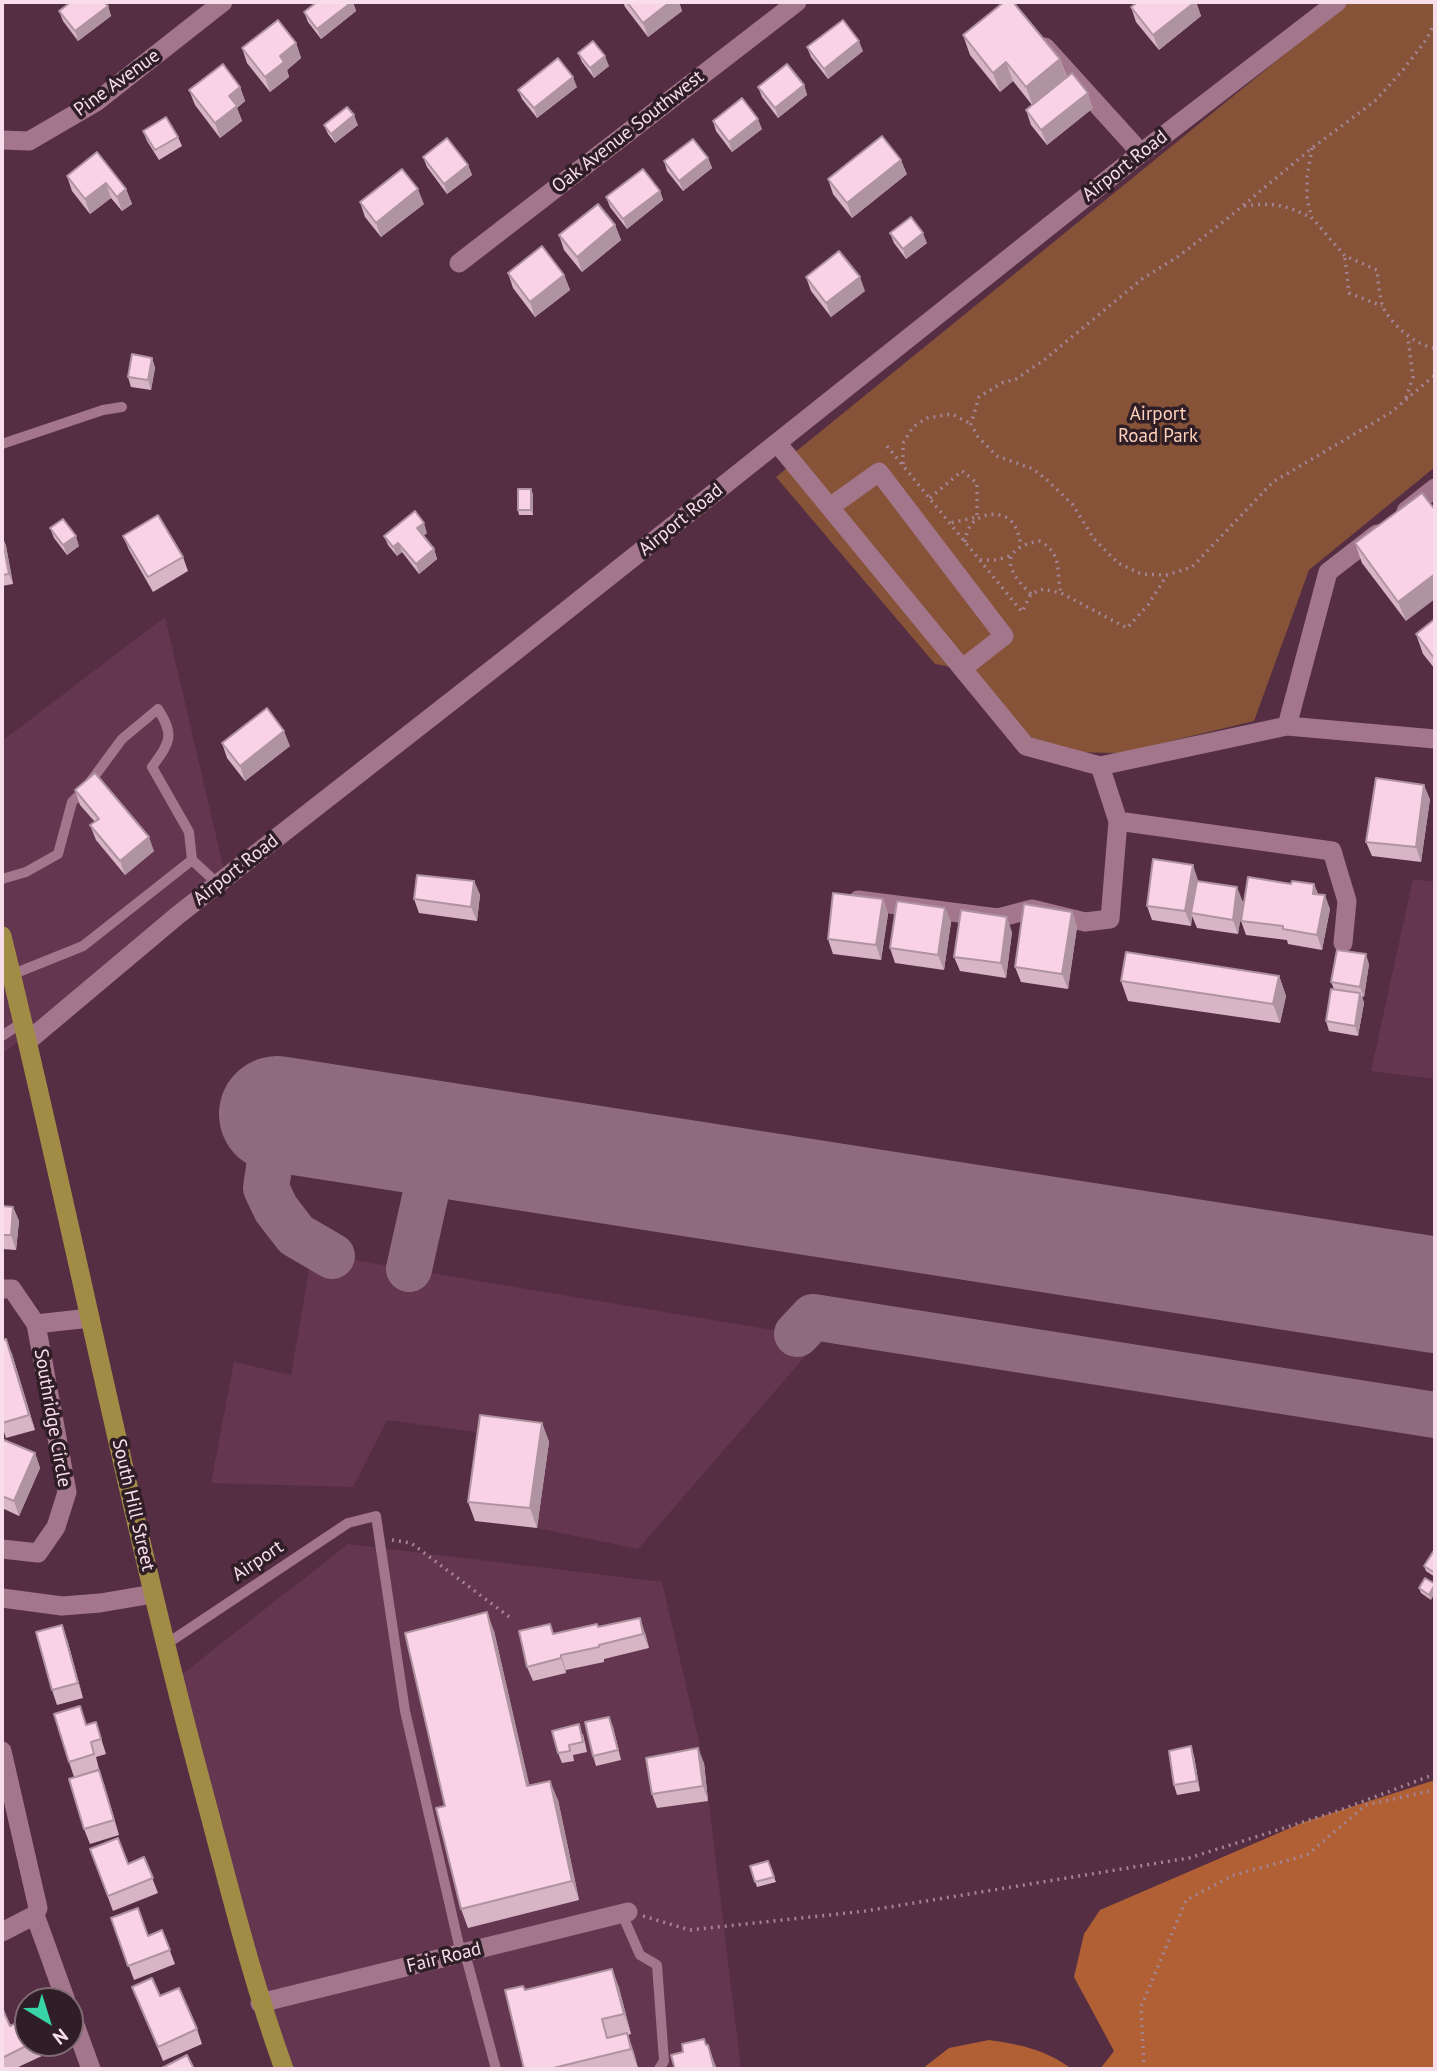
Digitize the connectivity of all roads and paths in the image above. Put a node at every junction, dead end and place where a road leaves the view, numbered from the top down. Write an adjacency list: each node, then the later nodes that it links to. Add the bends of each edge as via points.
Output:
1 (223, 2): 6 (street, Pine Avenue, via 96,102 29,141)
2 (797, 2): 12 (street, Oak Avenue Southwest)
3 (1338, 2): 8 (street, Airport Road)
4 (1435, 22): 7 (path, via 1426,40 1375,101)
5 (1032, 32): 8 (street)
6 (2, 140)
7 (1312, 148): 9 (path); 10 (path, via 1307,200)
8 (1141, 153): 20 (street, Airport Road)
9 (1242, 206): 10 (path, via 1290,207); 19 (path, via 1142,279 1044,360 979,397)
10 (1312, 218): 11 (path)
11 (1345, 256): 13 (path, via 1377,270); 13 (path, via 1349,293)
12 (459, 263)
13 (1382, 306): 14 (path)
14 (1408, 338): 15 (path); 17 (path, via 1413,377)
15 (1435, 348)
16 (1435, 375): 17 (path)
17 (1405, 400): 33 (path, via 1273,482 1192,567)
18 (122, 407): 21 (lane)
19 (971, 424): 23 (path, via 952,414 927,418 903,443); 33 (path, via 997,456 1033,469 1047,480 1073,505 1094,539 1118,563 1142,574)
20 (777, 443): 26 (street); 43 (street, Airport Road)
21 (2, 444)
22 (887, 446): 23 (path)
23 (903, 465): 25 (path)
24 (1435, 488): 37 (street, via 1328,572)
25 (929, 498): 27 (path, via 962,471 977,483); 28 (path)
26 (830, 507): 36 (street); 36 (street, via 879,472 1004,636)
27 (977, 517): 28 (path); 29 (path); 30 (path, via 996,514 1010,519)
28 (950, 523): 29 (path)
29 (965, 541): 32 (path)
30 (1021, 544): 31 (path); 34 (path, via 1040,541 1053,549)
31 (1012, 555): 32 (path); 35 (path, via 1011,571)
32 (979, 560): 35 (path, via 1022,612)
33 (1167, 575): 34 (path, via 1127,628)
34 (1061, 593): 35 (path, via 1043,589)
35 (1031, 594)
36 (963, 668): 39 (street, via 1026,746)
37 (1287, 726): 38 (street); 39 (street)
38 (1435, 739)
39 (1100, 766): 40 (street)
40 (1118, 821): 44 (street, via 1110,919 1085,922 1032,909 998,918); 46 (street, via 1332,851 1347,901)
41 (192, 860): 42 (lane, via 189,832 152,766 169,744 169,726 158,709 122,739 72,802 58,854); 43 (lane); 47 (lane, via 83,946)
42 (2, 879)
43 (218, 884): 48 (street, Airport Road)
44 (851, 899)
45 (2, 936): 47 (main road, South Hill Street)
46 (1343, 943)
47 (11, 975): 48 (main road, South Hill Street)
48 (25, 1032): 49 (lane); 51 (main road, South Hill Street)
49 (2, 1036)
50 (2, 1289): 52 (street, Southridge Circle, via 12,1289)
51 (90, 1318): 52 (street, Southridge Circle); 55 (main road, South Hill Street)
52 (36, 1324): 54 (street, Southridge Circle, via 68,1492 56,1527 38,1553)
53 (379, 1537): 57 (path, via 411,1543); 58 (lane, Airport, via 376,1516 348,1522); 65 (lane, via 405,1711)
54 (2, 1549)
55 (153, 1594): 56 (street, via 62,1606); 58 (main road, South Hill Street)
56 (2, 1598)
57 (512, 1619)
58 (165, 1645): 67 (main road, South Hill Street)
59 (2, 1751): 63 (street, via 38,1908)
60 (1435, 1774): 62 (path, via 1338,1811 1189,1858 864,1910 690,1930)
61 (1435, 1790): 73 (path, via 1366,1805 1307,1855 1234,1875 1186,1900 1141,2007)
62 (625, 1913): 65 (street, Fair Road); 72 (lane, via 640,1955 657,1965 664,2062)
63 (35, 1915): 64 (street); 66 (street)
64 (2, 1932)
65 (463, 1953): 67 (street, Fair Road); 71 (lane)
66 (61, 1987)
67 (260, 2003): 70 (main road, South Hill Street)
68 (84, 2050): 69 (street)
69 (91, 2069)
70 (284, 2069)
71 (496, 2069)
72 (659, 2069)
73 (1144, 2069)

